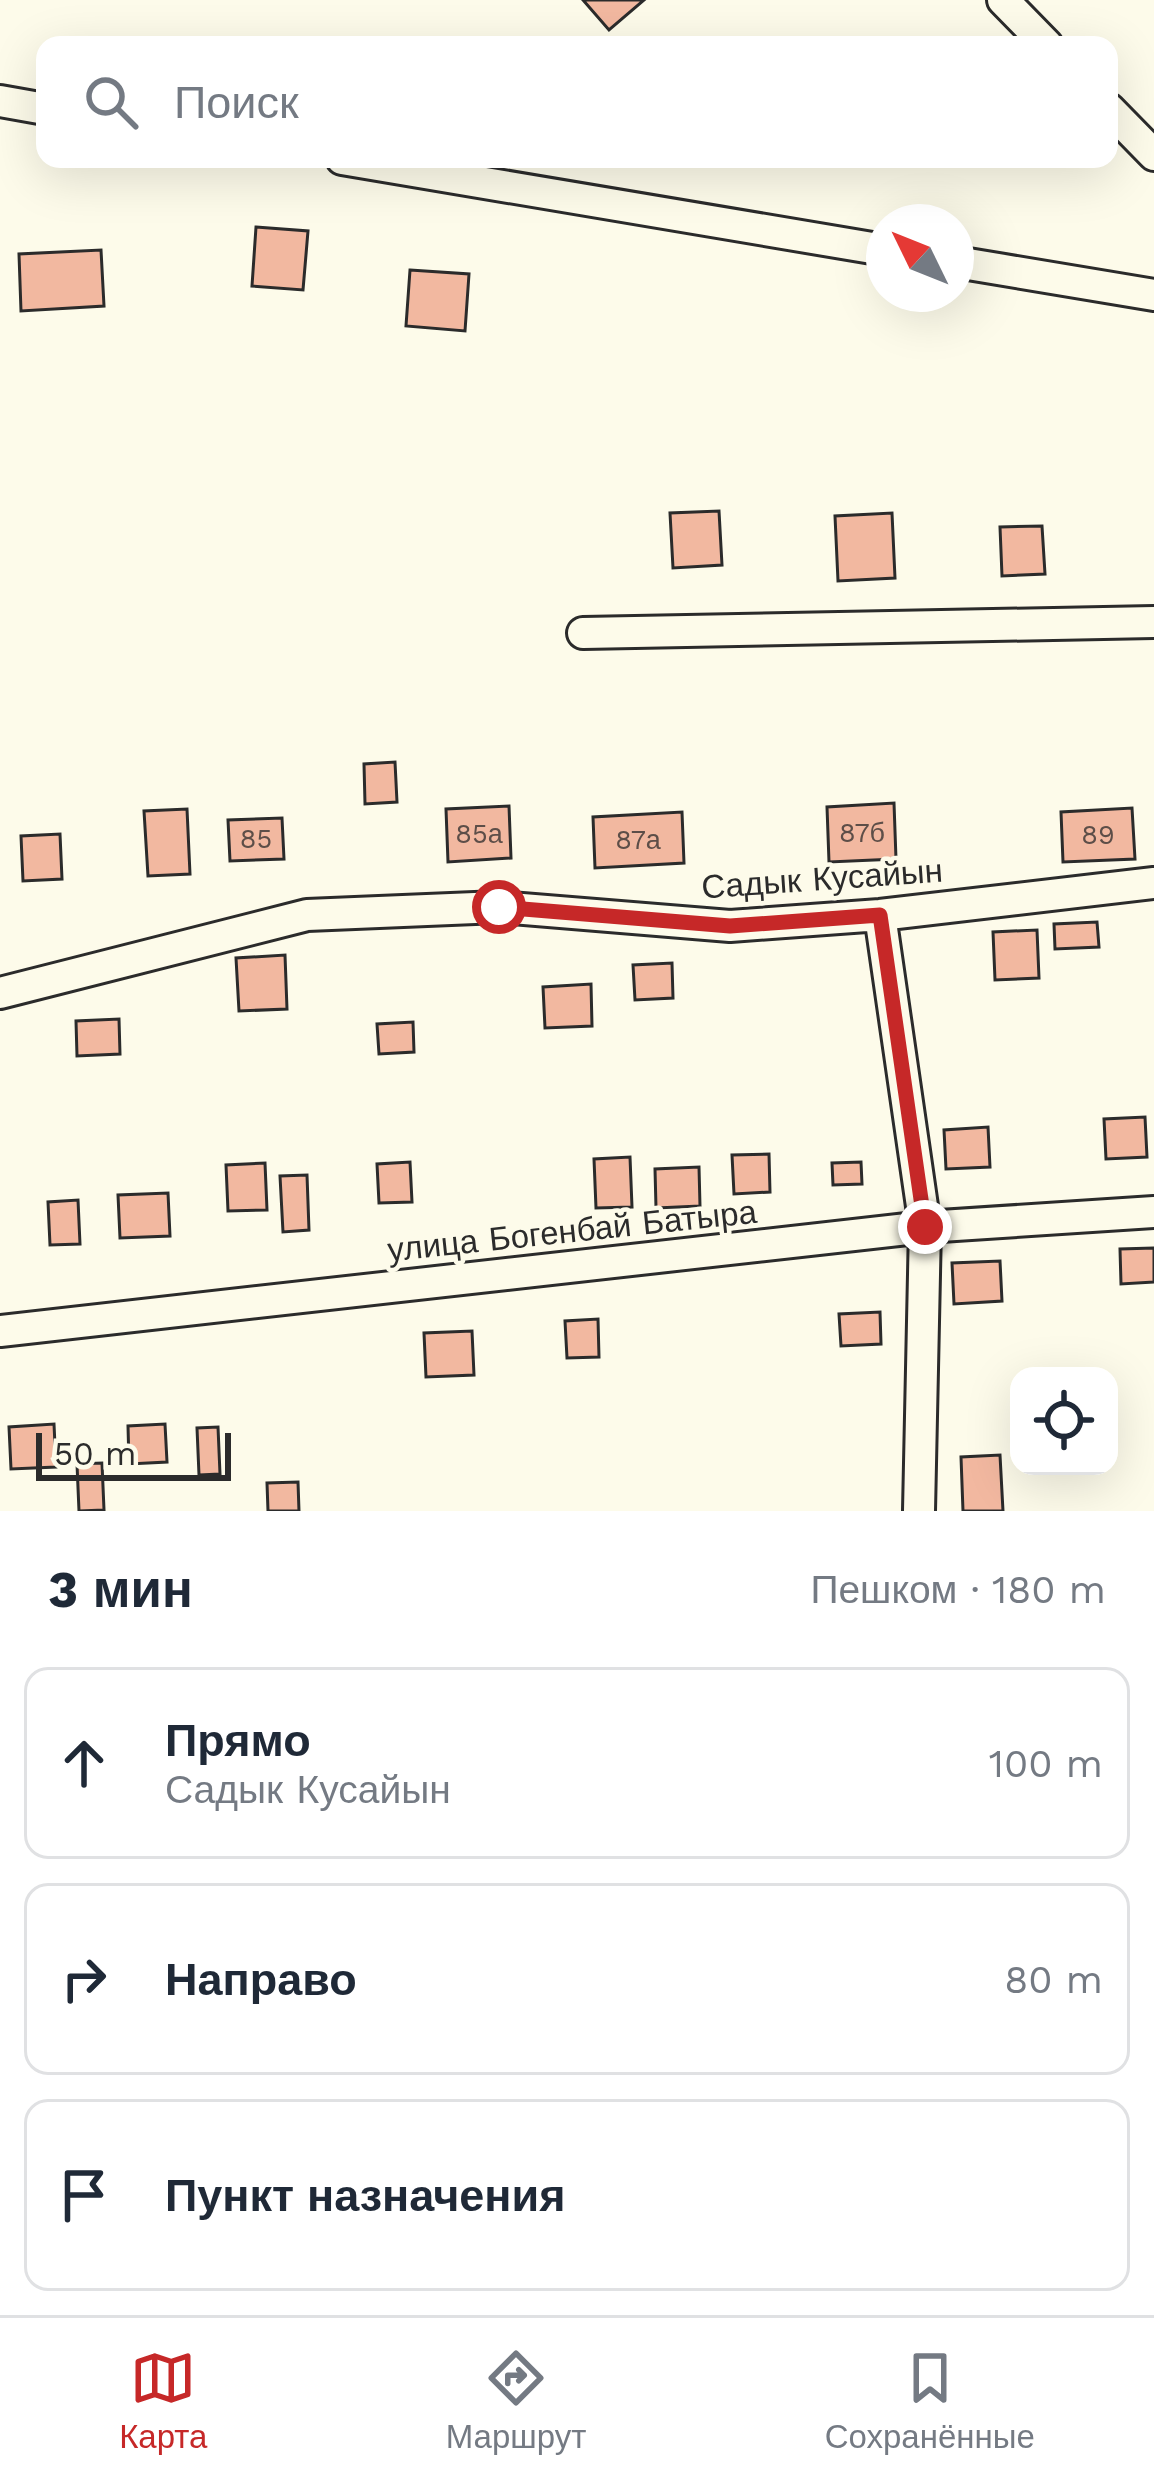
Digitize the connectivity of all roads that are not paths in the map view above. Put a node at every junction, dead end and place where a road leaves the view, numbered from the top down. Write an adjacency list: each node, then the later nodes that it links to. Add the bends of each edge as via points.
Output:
1 (1004, 0): 2 (street)
2 (1038, 36)
3 (0, 101): 4 (street)
4 (36, 107)
5 (1118, 118): 6 (street)
6 (1154, 155)
7 (396, 168): 8 (street)
8 (866, 247)
9 (974, 265): 10 (street)
10 (1154, 296)
11 (1154, 622): 12 (street)
12 (583, 633)
13 (1154, 883): 14 (street, Садык Кусайын)
14 (880, 915): 15 (street, Садык Кусайын, via 730,926 499,907 307,915); 17 (street)
15 (0, 993)
16 (1154, 1212): 17 (street, улица Богенбай Батыра)
17 (925, 1227): 18 (street, улица Богенбай Батыра); 19 (street)
18 (0, 1331)
19 (919, 1511)

